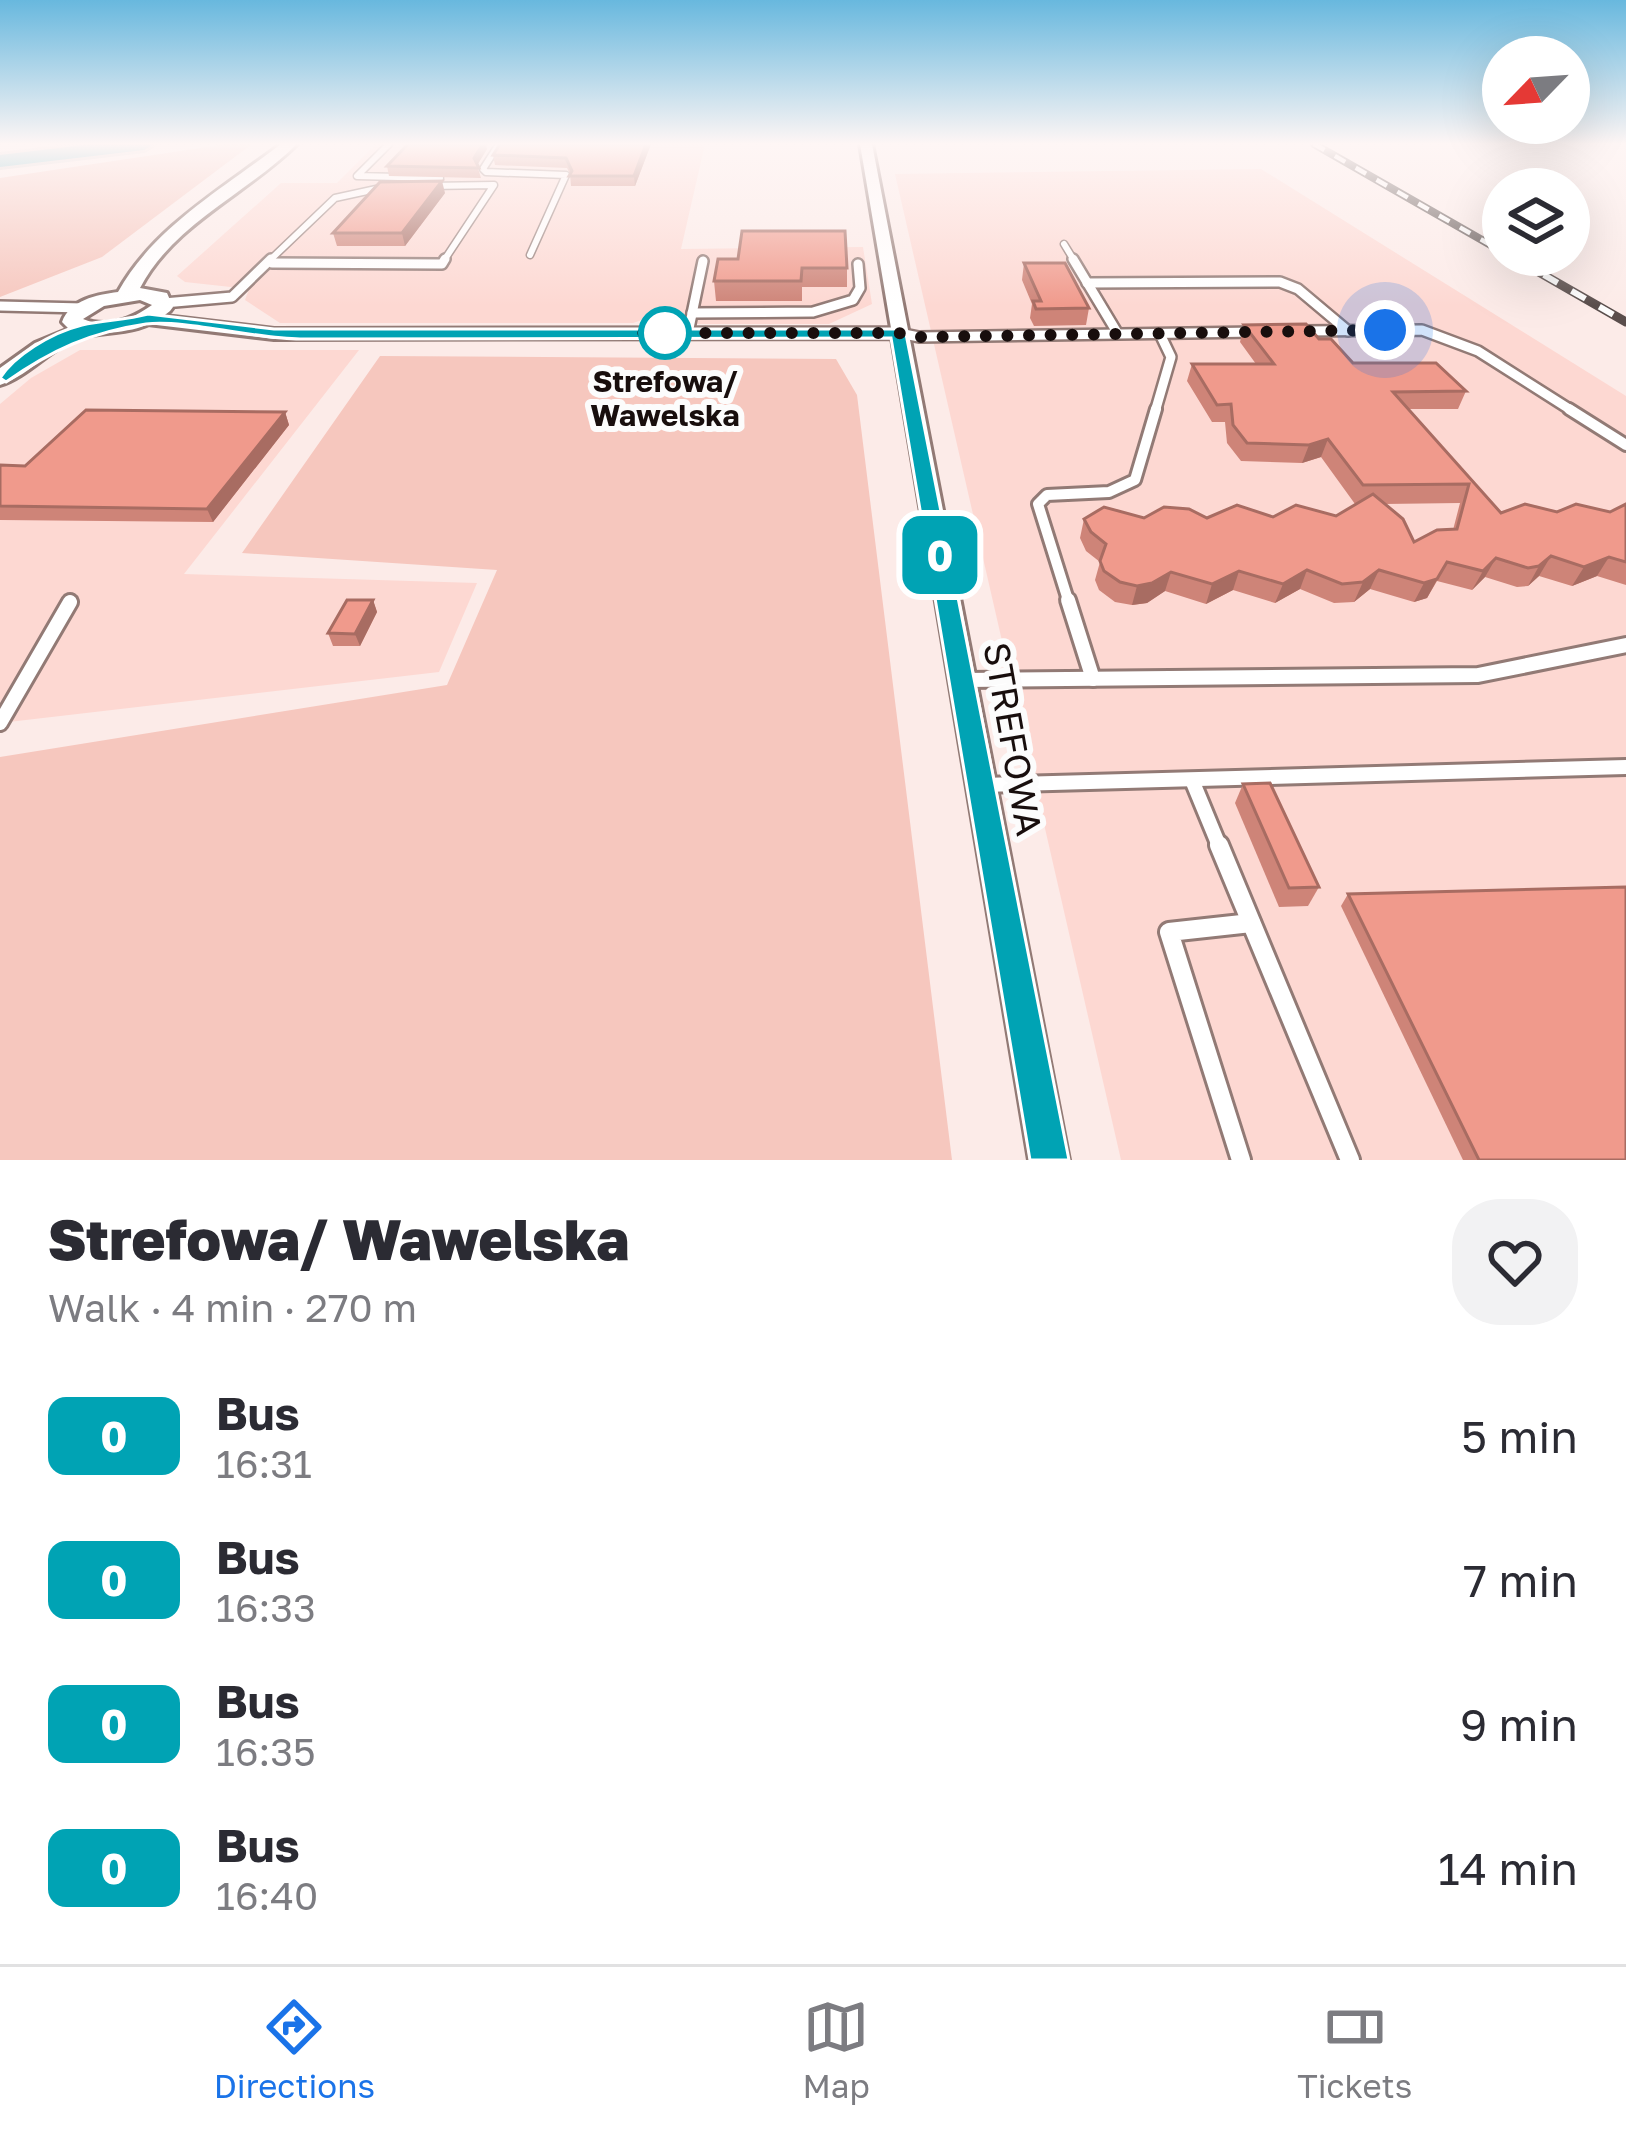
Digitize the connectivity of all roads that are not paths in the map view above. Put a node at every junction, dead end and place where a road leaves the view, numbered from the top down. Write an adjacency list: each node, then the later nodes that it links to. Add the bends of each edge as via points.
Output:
1 (223, 198): 12 (street, via 141,267)
2 (335, 198): 9 (lane)
3 (485, 198): 9 (lane, via 442,264)
4 (556, 198): 7 (lane)
5 (875, 198): 19 (street, STREFOWA)
6 (1064, 244): 11 (lane)
7 (530, 255)
8 (703, 262): 15 (lane)
9 (272, 263): 14 (lane, via 232,297)
10 (858, 264): 15 (lane, via 853,300 813,312)
11 (1088, 284): 17 (lane, via 1280,282); 20 (lane)
12 (126, 295): 14 (street, via 152,295); 16 (street)
13 (0, 306): 16 (lane)
14 (156, 311): 16 (street, via 116,328); 18 (street, via 274,334)
15 (692, 313): 18 (lane)
16 (84, 318): 22 (street)
17 (1348, 331): 21 (lane); 23 (lane, via 1422,330 1478,351)
18 (688, 333): 19 (street)
19 (899, 333): 20 (lane); 26 (street, STREFOWA)
20 (1118, 334): 21 (lane)
21 (1160, 334): 27 (lane, via 1171,357 1135,480 1109,492 1047,495 1038,504)
22 (0, 378)
23 (1626, 445)
24 (70, 602): 28 (lane)
25 (1626, 646): 27 (lane, via 1478,675)
26 (963, 680): 27 (lane); 31 (street, STREFOWA)
27 (1093, 680)
28 (0, 723)
29 (1626, 767): 30 (lane)
30 (1192, 780): 31 (lane); 32 (lane)
31 (982, 785): 33 (street, STREFOWA)
32 (1251, 923): 34 (lane, via 1169,932); 35 (lane)
33 (1049, 1160)
34 (1240, 1160)
35 (1350, 1160)

